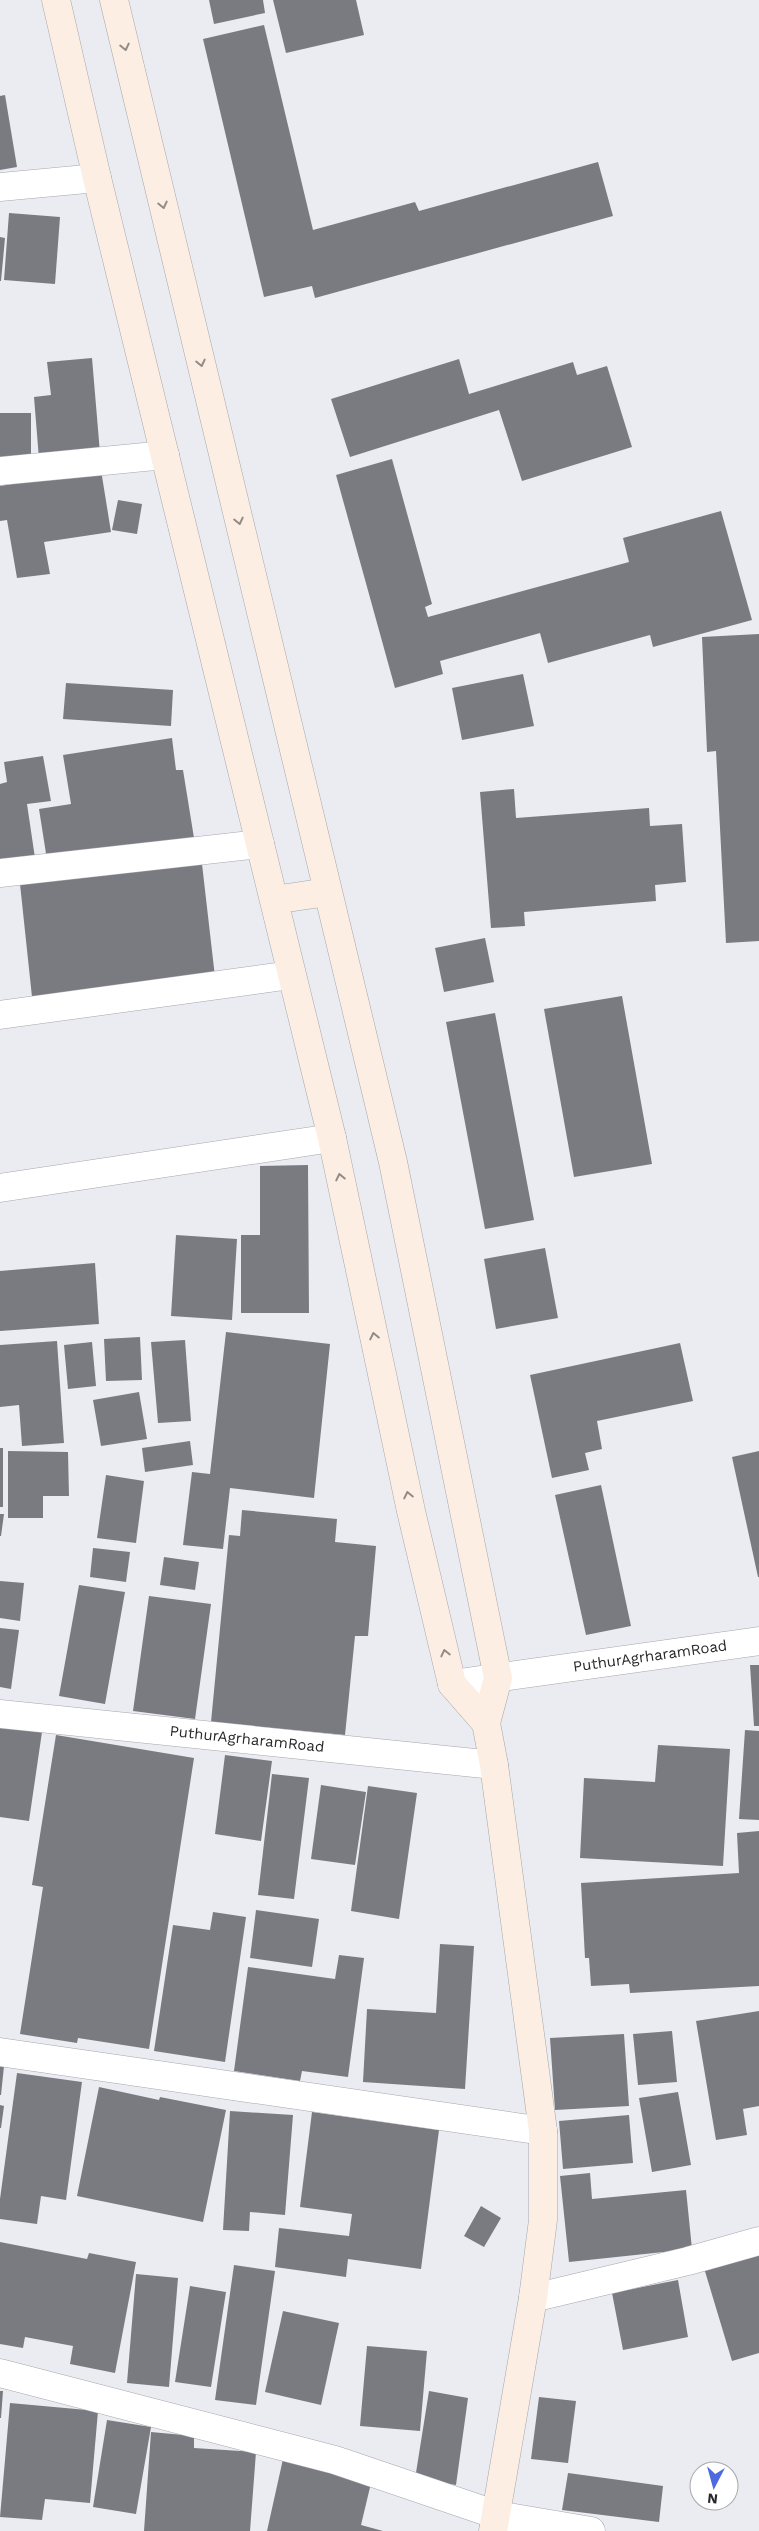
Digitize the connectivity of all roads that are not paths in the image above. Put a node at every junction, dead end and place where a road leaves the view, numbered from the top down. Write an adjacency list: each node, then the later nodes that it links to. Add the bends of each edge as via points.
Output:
1 (56, 0): 3 (main road)
2 (114, 0): 9 (main road, one-way to 9)
3 (97, 178): 4 (street); 5 (main road)
4 (0, 187)
5 (165, 456): 6 (street); 7 (main road)
6 (0, 471)
7 (260, 844): 8 (street); 10 (main road)
8 (0, 873)
9 (327, 892): 10 (main road); 16 (main road, via 393,1162)
10 (274, 900): 11 (main road)
11 (291, 975): 12 (street); 13 (main road)
12 (0, 1015)
13 (332, 1138): 14 (street); 17 (main road, one-way to 13, via 409,1501)
14 (0, 1188)
15 (759, 1642): 16 (street, PuthurAgrharamRoad)
16 (498, 1678): 17 (street, PuthurAgrharamRoad); 19 (main road)
17 (452, 1684): 19 (main road)
18 (0, 1714): 20 (street, PuthurAgrharamRoad)
19 (486, 1723): 20 (main road)
20 (494, 1765): 22 (main road)
21 (0, 2052): 22 (street)
22 (543, 2131): 24 (main road, via 543,2220)
23 (759, 2242): 24 (street)
24 (533, 2298): 26 (main road)
25 (0, 2372): 26 (street, via 335,2460)
26 (495, 2523): 27 (street)
27 (591, 2531)

